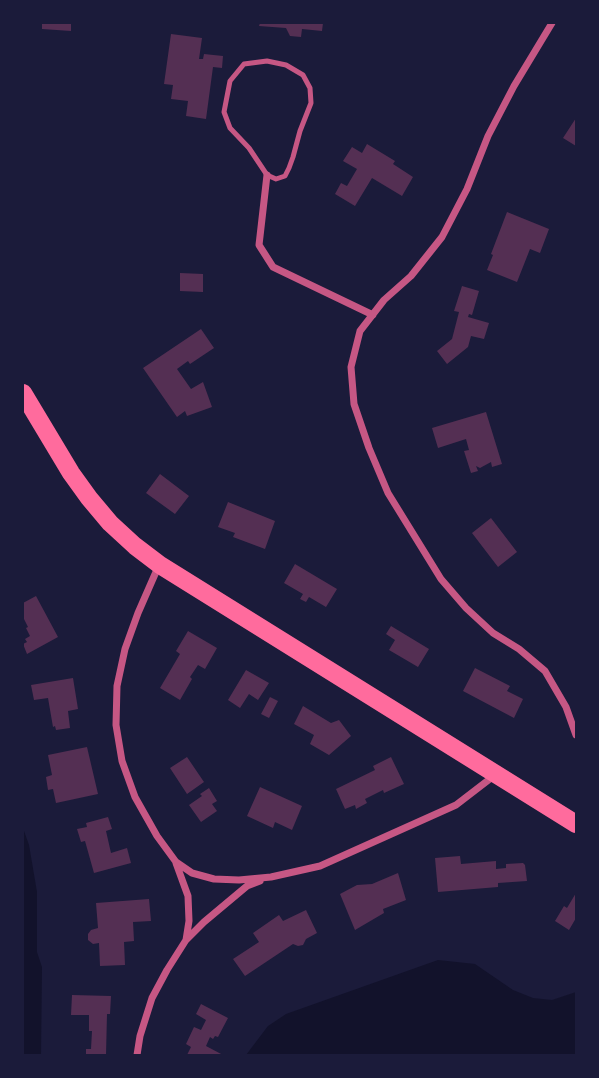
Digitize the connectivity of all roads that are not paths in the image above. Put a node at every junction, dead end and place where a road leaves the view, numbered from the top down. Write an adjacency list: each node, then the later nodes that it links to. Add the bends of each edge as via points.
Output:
1 (552, 23): 3 (street, via 488,136 442,237)
2 (267, 175): 2 (lane, via 230,128 224,112 230,81 244,64 267,61 303,75 311,103 285,176); 3 (street, via 259,245 273,267)
3 (373, 315): 6 (street, via 360,331 351,367 354,404 388,493 440,579 494,633 545,671)
4 (23, 393): 5 (highway, via 89,498 116,529)
5 (160, 565): 7 (highway); 9 (street, via 125,649 117,686 116,726 135,797)
6 (576, 735)
7 (496, 774): 8 (highway); 10 (street, via 432,817 320,866)
8 (576, 824)
9 (176, 862): 10 (street, via 192,873 214,879); 11 (street, via 188,896)
10 (271, 877): 11 (street, via 247,886)
11 (186, 940): 12 (street, via 152,998)
12 (137, 1055)

